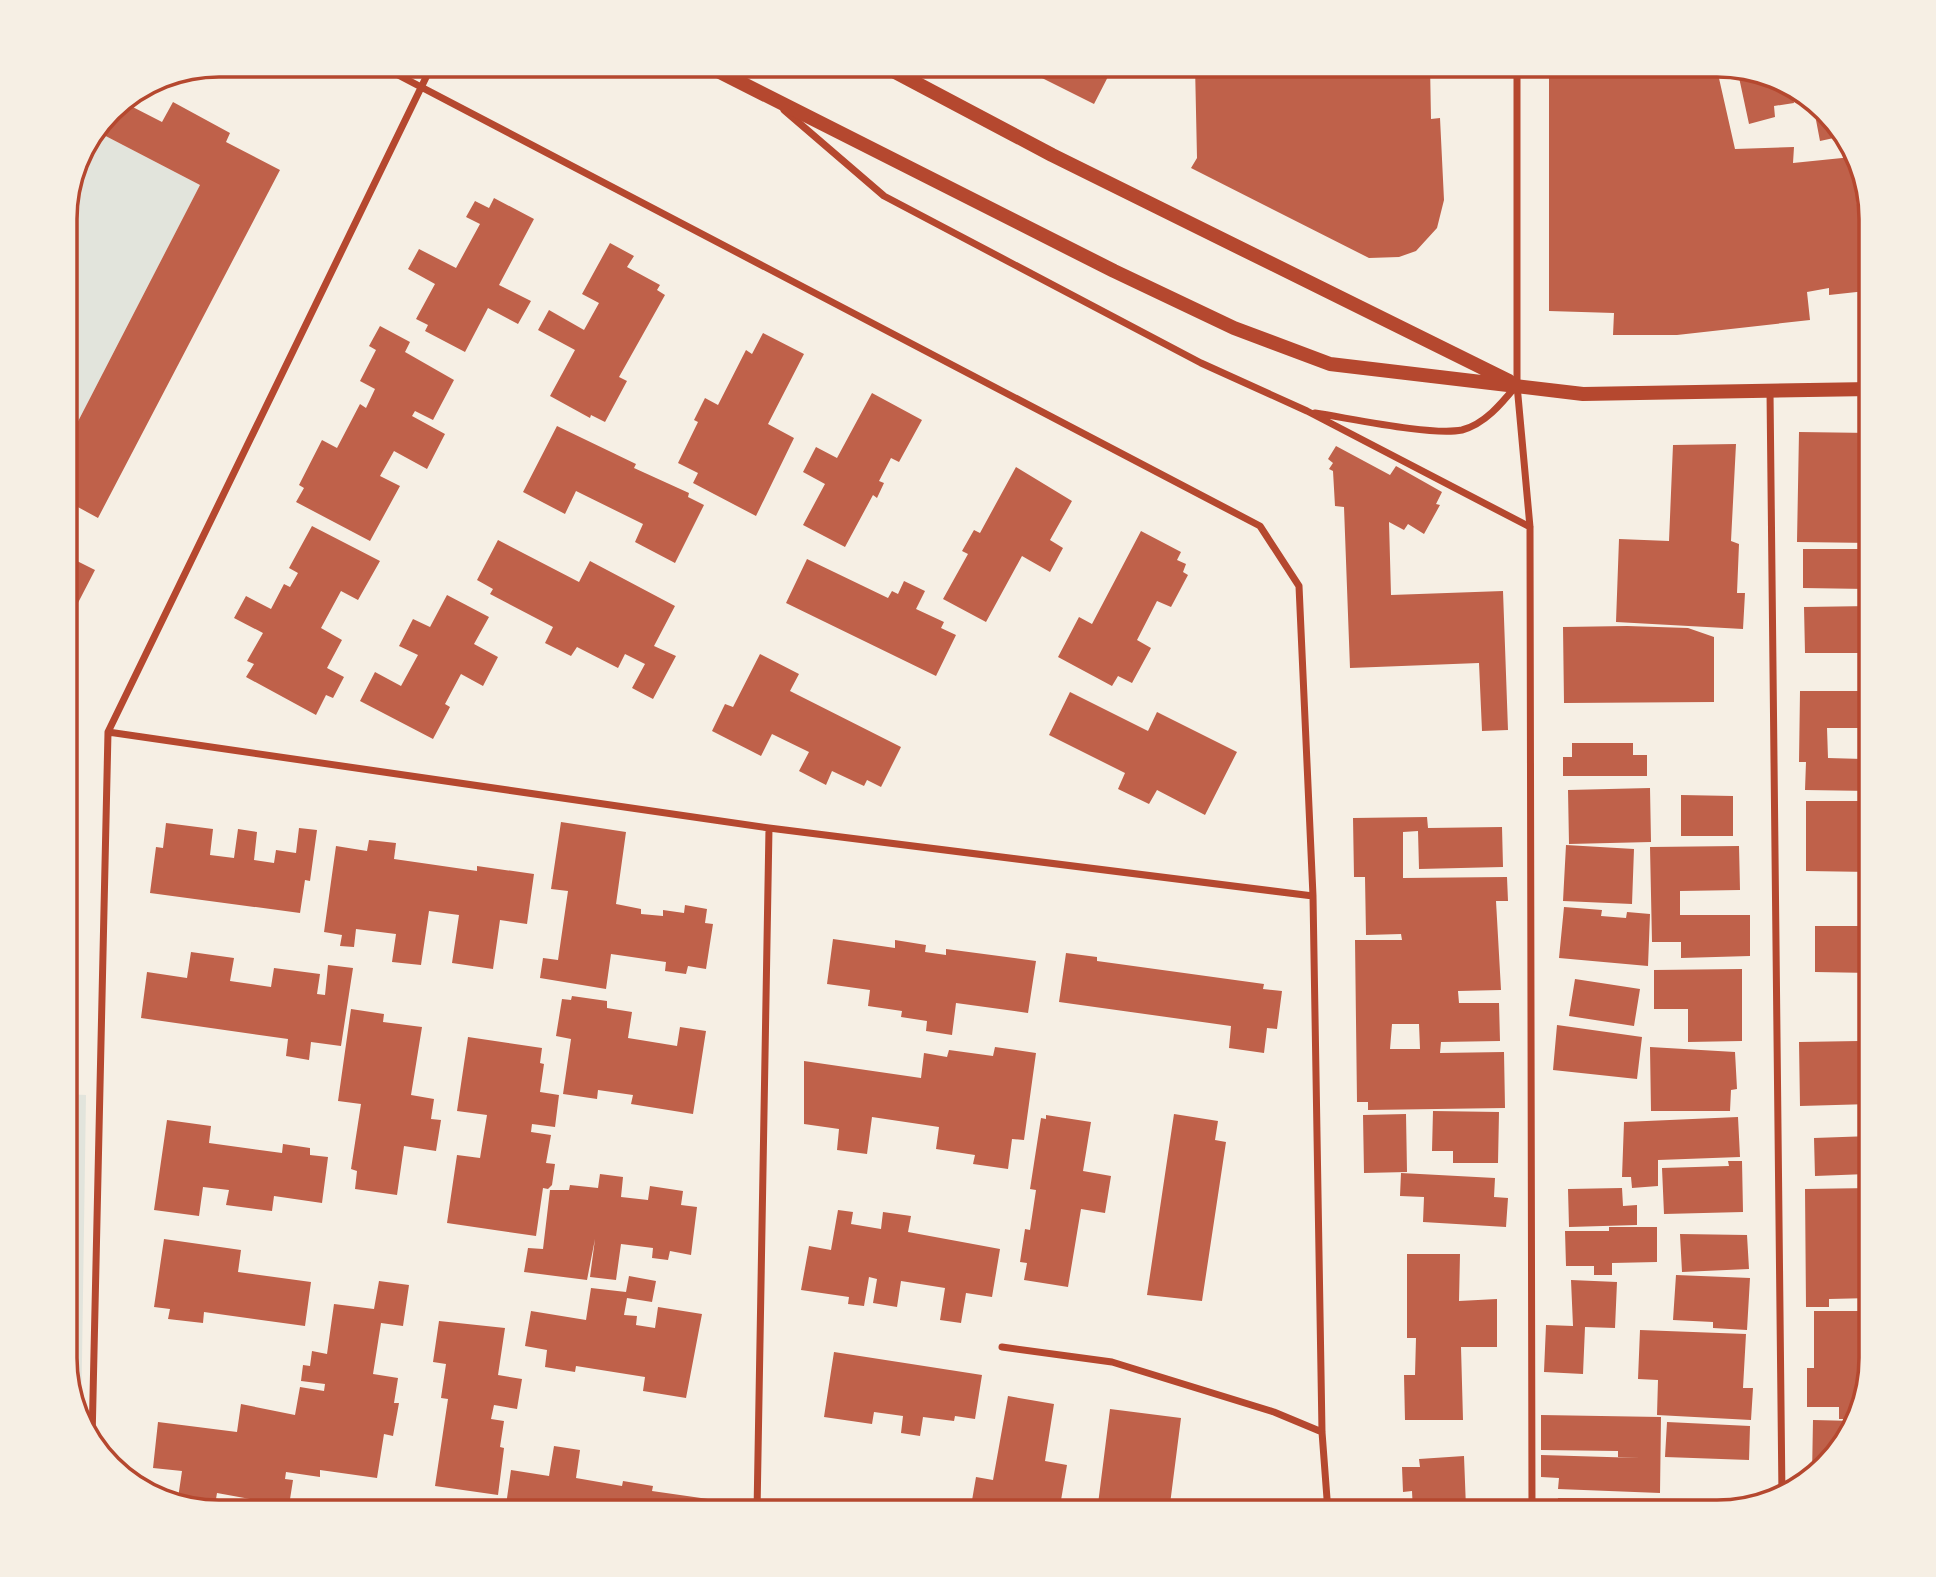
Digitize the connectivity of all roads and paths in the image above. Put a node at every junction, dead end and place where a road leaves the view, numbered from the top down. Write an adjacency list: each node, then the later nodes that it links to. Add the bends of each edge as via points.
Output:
1 (402, 77): 6 (street)
2 (427, 77): 6 (street)
3 (730, 77): 7 (main road)
4 (905, 77): 8 (main road)
5 (1517, 77): 8 (street)
6 (422, 87): 13 (street); 15 (street, via 1260,526 1299,586)
7 (767, 96): 8 (main road, via 1234,328 1330,364); 11 (street, via 884,196 1201,363)
8 (1517, 385): 10 (main road, via 1583,394); 11 (street, via 1500,406 1461,430 1421,429); 12 (street)
9 (1859, 388): 10 (main road)
10 (1770, 391): 19 (street)
11 (1307, 411): 12 (street)
12 (1530, 527): 22 (street)
13 (108, 732): 14 (street); 17 (street)
14 (769, 828): 15 (street); 20 (street)
15 (1312, 896): 18 (street)
16 (1002, 1347): 18 (street, via 1112,1362 1274,1412)
17 (92, 1422)
18 (1322, 1432): 21 (street)
19 (1782, 1484)
20 (757, 1500)
21 (1327, 1500)
22 (1532, 1500)

